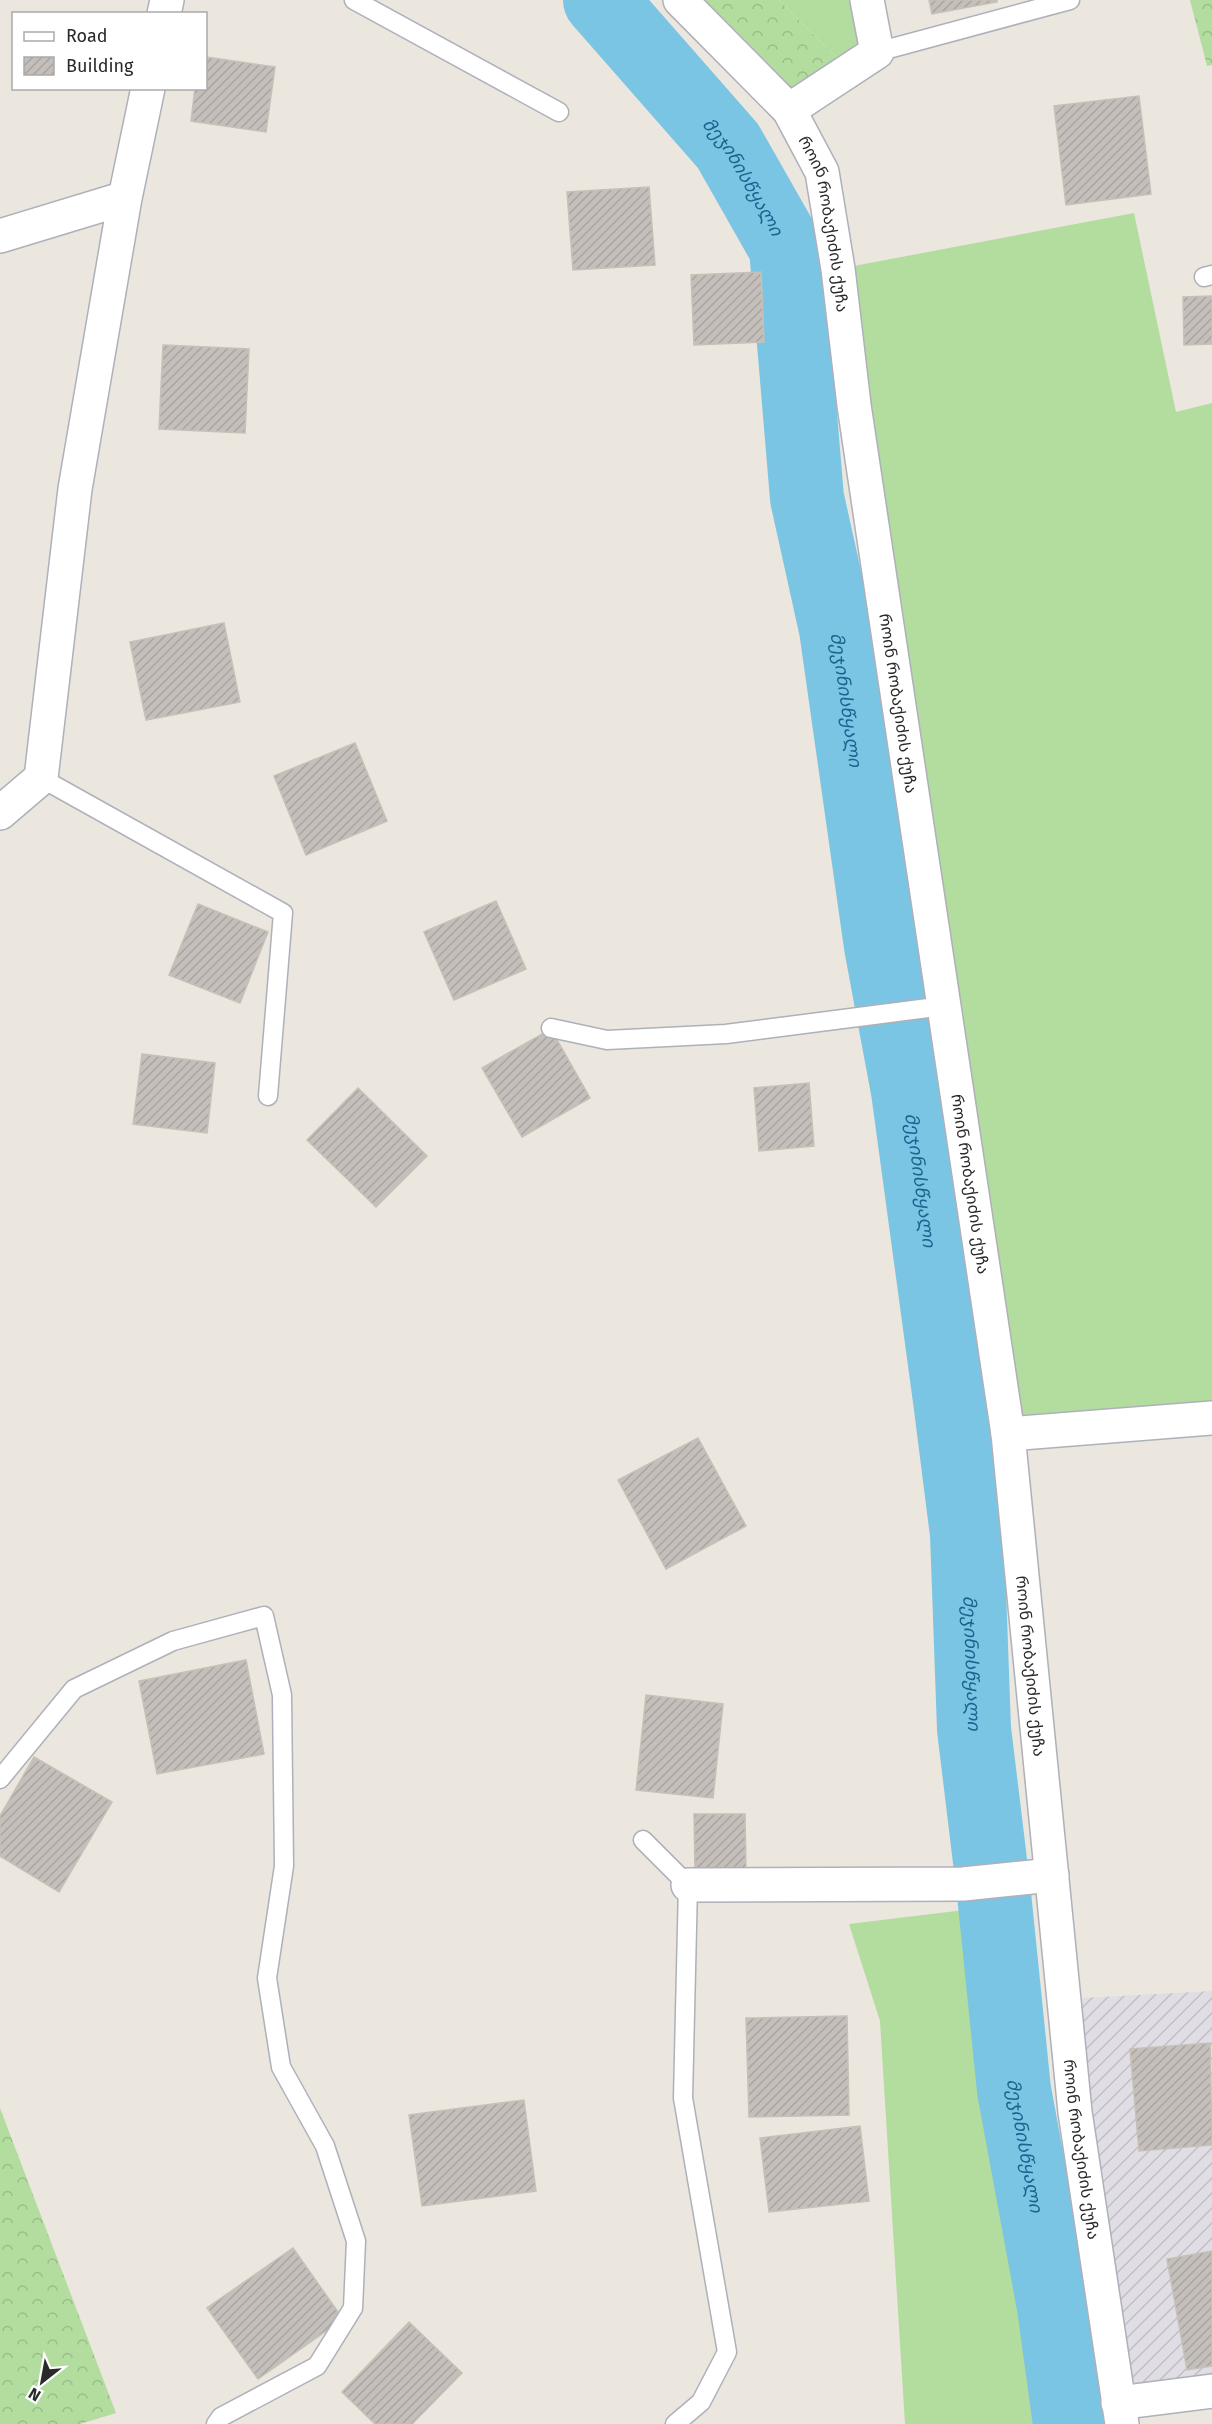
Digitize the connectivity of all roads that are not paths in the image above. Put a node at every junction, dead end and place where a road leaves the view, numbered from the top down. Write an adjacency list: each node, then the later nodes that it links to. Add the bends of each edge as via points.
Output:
1 (354, 0): 8 (lane)
2 (680, 0): 7 (street, როინ რობაქიძის ქუჩა)
3 (867, 0): 5 (street)
4 (1070, 0): 5 (lane)
5 (877, 52): 7 (street)
6 (148, 90): 9 (street)
7 (789, 110): 13 (street, როინ რობაქიძის ქუჩა, via 822,172 838,269)
8 (559, 112)
9 (125, 198): 10 (street); 11 (street, via 75,489)
10 (0, 236)
11 (41, 778): 12 (street); 15 (lane, via 283,914)
12 (0, 813)
13 (931, 1007): 14 (lane, via 726,1034 607,1040); 17 (street, როინ რობაქიძის ქუჩა)
14 (550, 1028)
15 (268, 1096)
16 (1212, 1418): 17 (street)
17 (1008, 1434): 20 (street, როინ რობაქიძის ქუჩა)
18 (0, 1779): 24 (lane, via 74,1689 173,1641 264,1616 282,1695 284,1866 267,1978 281,2067 325,2146 356,2241 353,2308 317,2366 221,2417)
19 (643, 1840): 21 (lane)
20 (1040, 1876): 21 (street, via 963,1884); 23 (street, როინ რობაქიძის ქუჩა)
21 (688, 1885): 25 (lane, via 683,2097 727,2352 701,2402)
22 (1212, 2391): 23 (street)
23 (1120, 2413)
24 (216, 2424)
25 (675, 2424)

